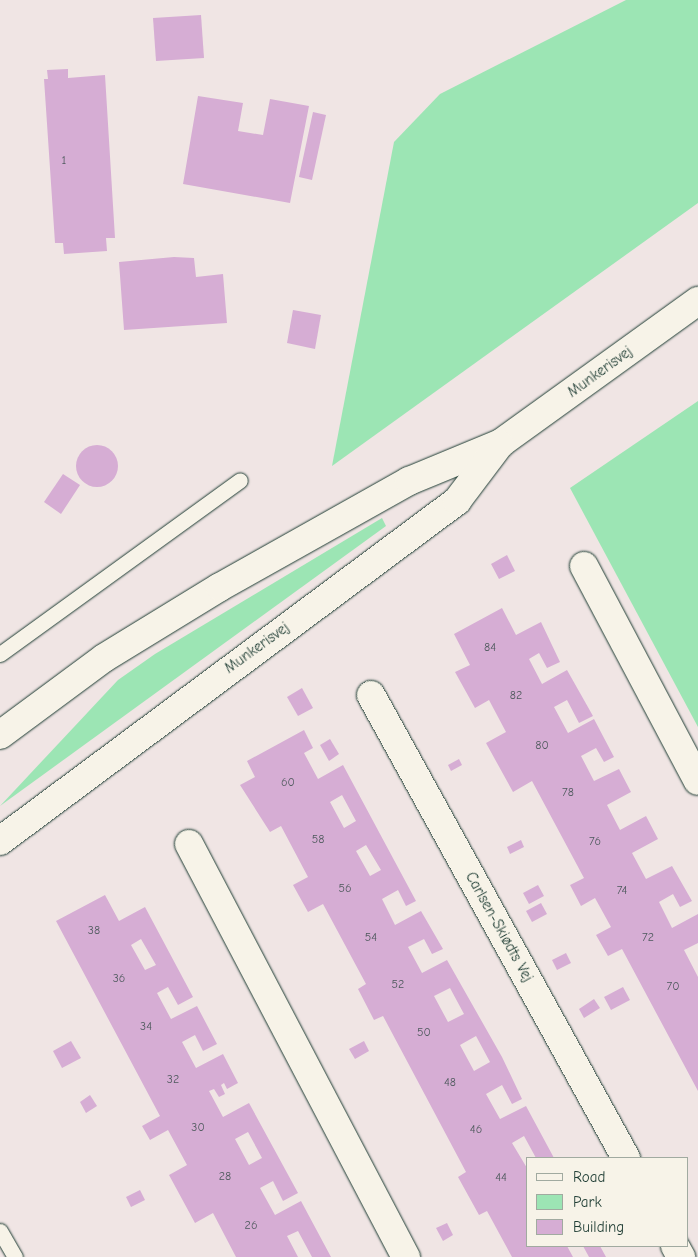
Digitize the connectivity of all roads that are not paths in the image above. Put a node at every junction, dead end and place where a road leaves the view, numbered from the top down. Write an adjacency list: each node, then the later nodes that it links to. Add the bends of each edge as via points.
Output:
1 (698, 301): 2 (main road, Munkerisvej)
2 (501, 443): 7 (main road, Munkerisvej, via 409,481 220,587 104,658); 9 (main road, Munkerisvej, via 457,501)
3 (240, 480): 5 (lane)
4 (584, 566): 8 (main road)
5 (0, 654)
6 (371, 695): 11 (main road, Carlsen-Skiødts Vej)
7 (0, 735)
8 (698, 781)
9 (0, 841)
10 (189, 844): 14 (main road)
11 (625, 1157)
12 (0, 1231): 13 (lane)
13 (15, 1257)
14 (406, 1257)

